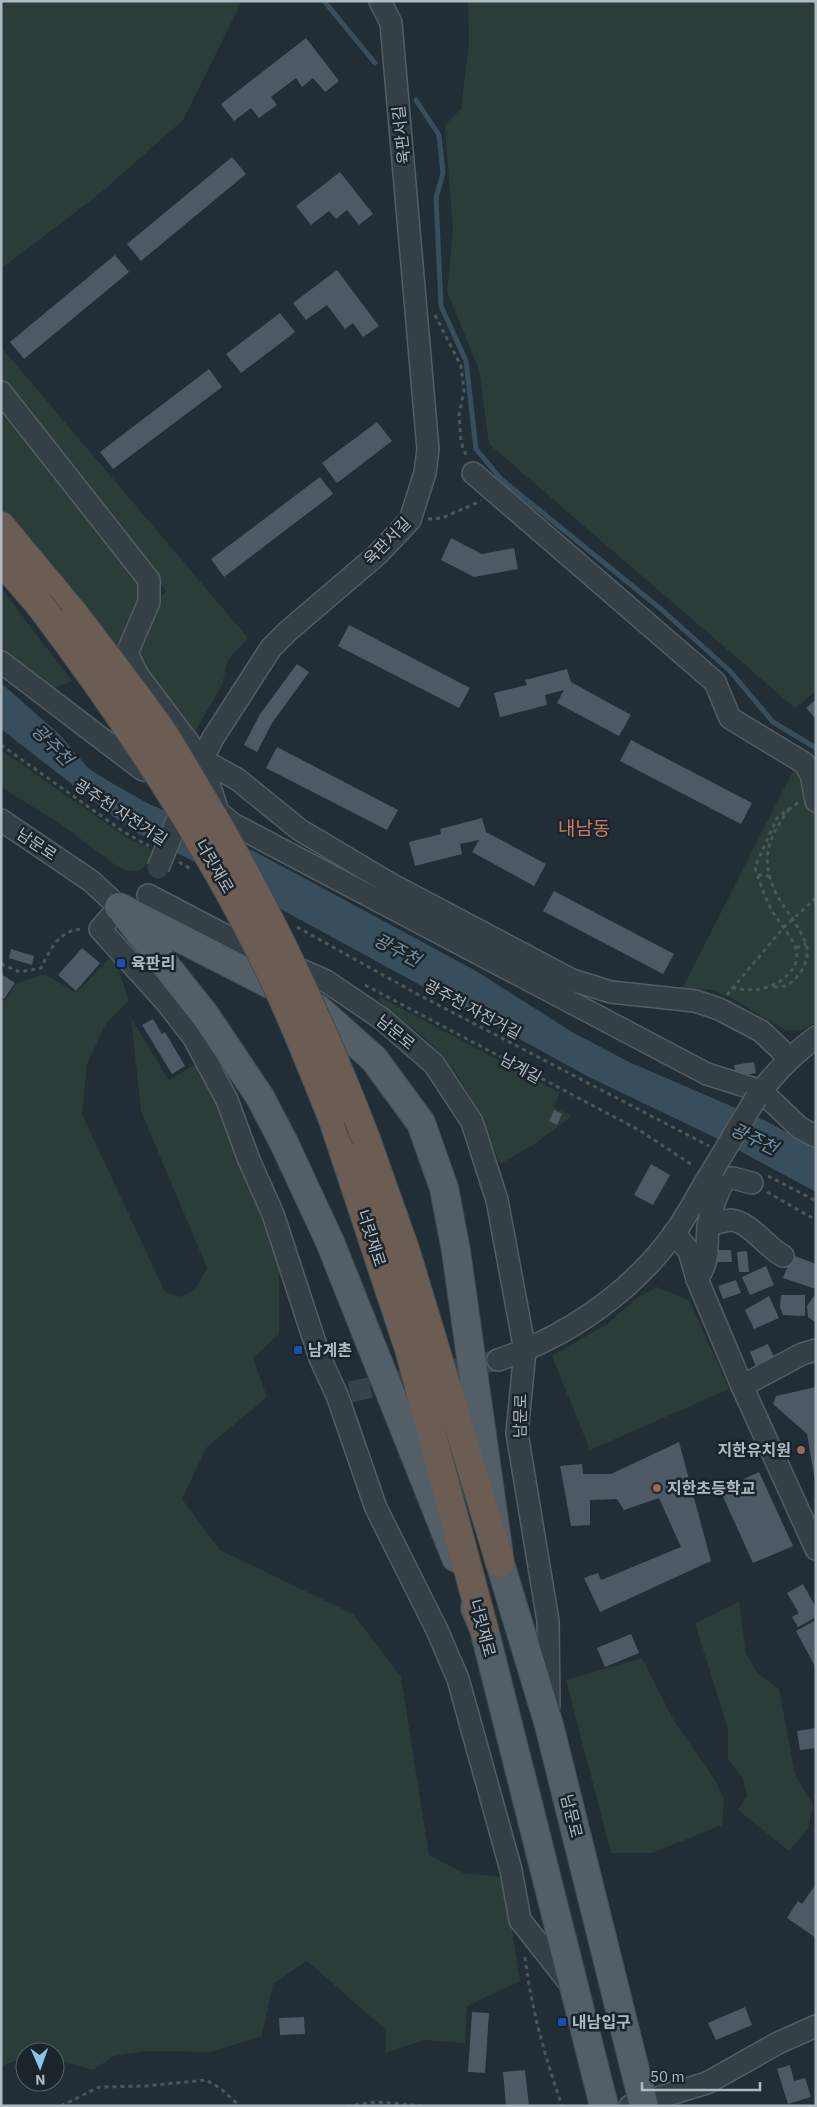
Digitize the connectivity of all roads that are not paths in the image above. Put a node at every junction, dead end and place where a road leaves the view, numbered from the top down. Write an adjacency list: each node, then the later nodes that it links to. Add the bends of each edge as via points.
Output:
1 (380, 1): 7 (street, 육판서길, via 391,23 428,449 426,473 410,520 378,554 271,648)
2 (1, 392): 7 (street, via 149,580 149,602 127,653 137,674)
3 (474, 473): 8 (street, via 715,682 730,718 804,763 811,774)
4 (1, 526): 26 (highway, 너릿재로, bridge, via 160,728 224,833 306,995 338,1066 406,1252)
5 (1, 560): 27 (highway, 너릿재로, bridge, via 101,685 143,749 230,893 270,971 332,1117 409,1350)
6 (1, 662): 7 (street, via 143,770)
7 (201, 759): 10 (street, 육판서길, bridge, via 183,806 167,864); 13 (street, via 238,779 300,830 389,883 572,980 611,992 695,1000 760,1031); 14 (street, via 218,812 233,824 707,1074)
8 (815, 797)
9 (1, 820): 11 (street, 남문로, via 91,881)
10 (148, 895): 11 (street, via 133,904); 22 (street, 남문로, via 230,938 326,981 382,1019 434,1064 458,1097 475,1130 497,1200)
11 (119, 907): 26 (main road, via 317,1008 374,1059 421,1123 444,1188 456,1251); 27 (main road, via 205,1015 260,1097 284,1143 330,1242); 29 (street, via 100,929 194,1038 227,1100 272,1214 320,1358 344,1393 376,1508 458,1679 511,1870 520,1920)
12 (816, 1037): 13 (street)
13 (787, 1059): 14 (street)
14 (759, 1095): 15 (street, via 800,1128); 18 (street, bridge)
15 (816, 1136)
16 (758, 1178): 17 (street, via 725,1179 714,1198)
17 (708, 1225): 19 (street, via 731,1220 745,1226); 20 (street, via 706,1267)
18 (674, 1233): 20 (street, via 689,1250); 22 (street, via 662,1249 600,1308)
19 (783, 1256)
20 (697, 1279): 24 (street)
21 (816, 1350): 24 (street, via 802,1354)
22 (525, 1351): 23 (street); 28 (street, 남문로, via 517,1433 548,1621)
23 (498, 1360)
24 (742, 1386): 25 (street)
25 (816, 1549)
26 (500, 1563): 28 (main road, 너릿재로)
27 (484, 1629): 29 (main road, 너릿재로)
28 (549, 1725): 31 (main road, 남문로)
29 (575, 1990): 32 (main road)
30 (816, 2026): 31 (street, via 778,2043 707,2083)
31 (639, 2105)
32 (604, 2106)

